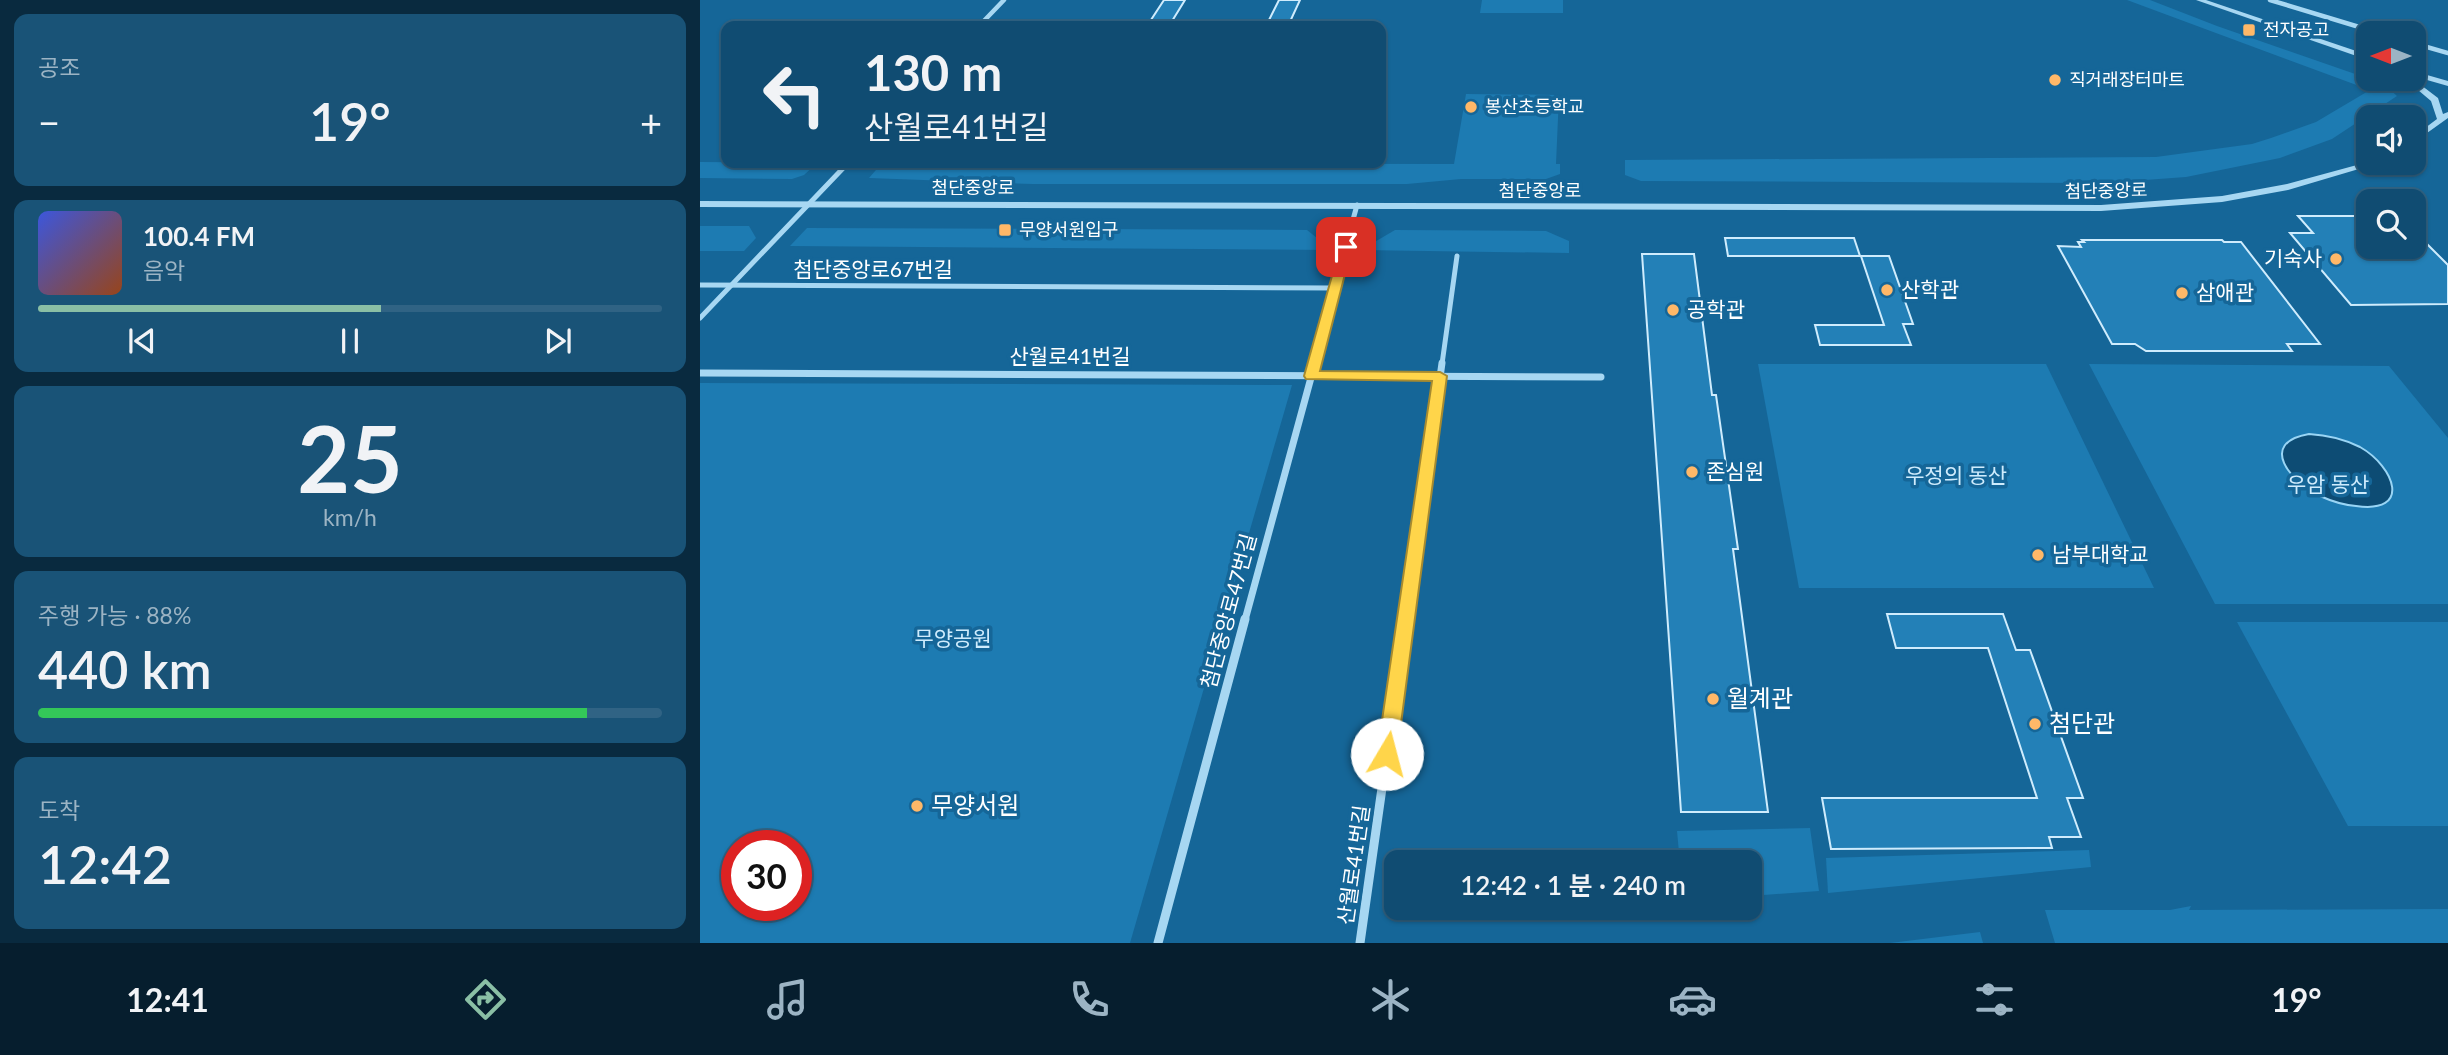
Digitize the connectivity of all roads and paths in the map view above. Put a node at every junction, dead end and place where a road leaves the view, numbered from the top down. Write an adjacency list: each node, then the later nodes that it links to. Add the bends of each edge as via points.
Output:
1 (1004, 0): 4 (street)
2 (2199, 0): 8 (street)
3 (2270, 0): 5 (street)
4 (984, 21)
5 (2356, 26)
6 (2426, 47): 7 (street)
7 (2448, 53)
8 (2356, 54)
9 (2426, 77): 10 (street)
10 (2448, 84)
11 (2424, 91): 12 (street)
12 (2445, 116): 13 (street)
13 (2426, 131)
14 (843, 168): 17 (street, 첨단중앙로67번길)
15 (2356, 168): 18 (street, 첨단중앙로, via 2222,199 2101,208)
16 (700, 204): 17 (street, 첨단중앙로)
17 (809, 204): 18 (street, 첨단중앙로); 21 (street, 첨단중앙로67번길)
18 (1357, 205): 22 (street, 첨단중앙로47번길)
19 (1457, 256): 26 (street, 산월로41번길)
20 (700, 285): 21 (street, 첨단중앙로67번길)
21 (731, 285): 22 (street, 첨단중앙로67번길); 23 (street, 첨단중앙로67번길)
22 (1335, 288): 25 (street, 첨단중앙로47번길)
23 (700, 318)
24 (700, 373): 25 (street, 산월로41번길)
25 (1311, 376): 26 (street, 산월로41번길); 28 (street, 첨단중앙로47번길)
26 (1440, 376): 27 (street, 산월로41번길); 29 (street, 산월로41번길)
27 (1601, 377)
28 (1158, 943)
29 (1360, 943)

